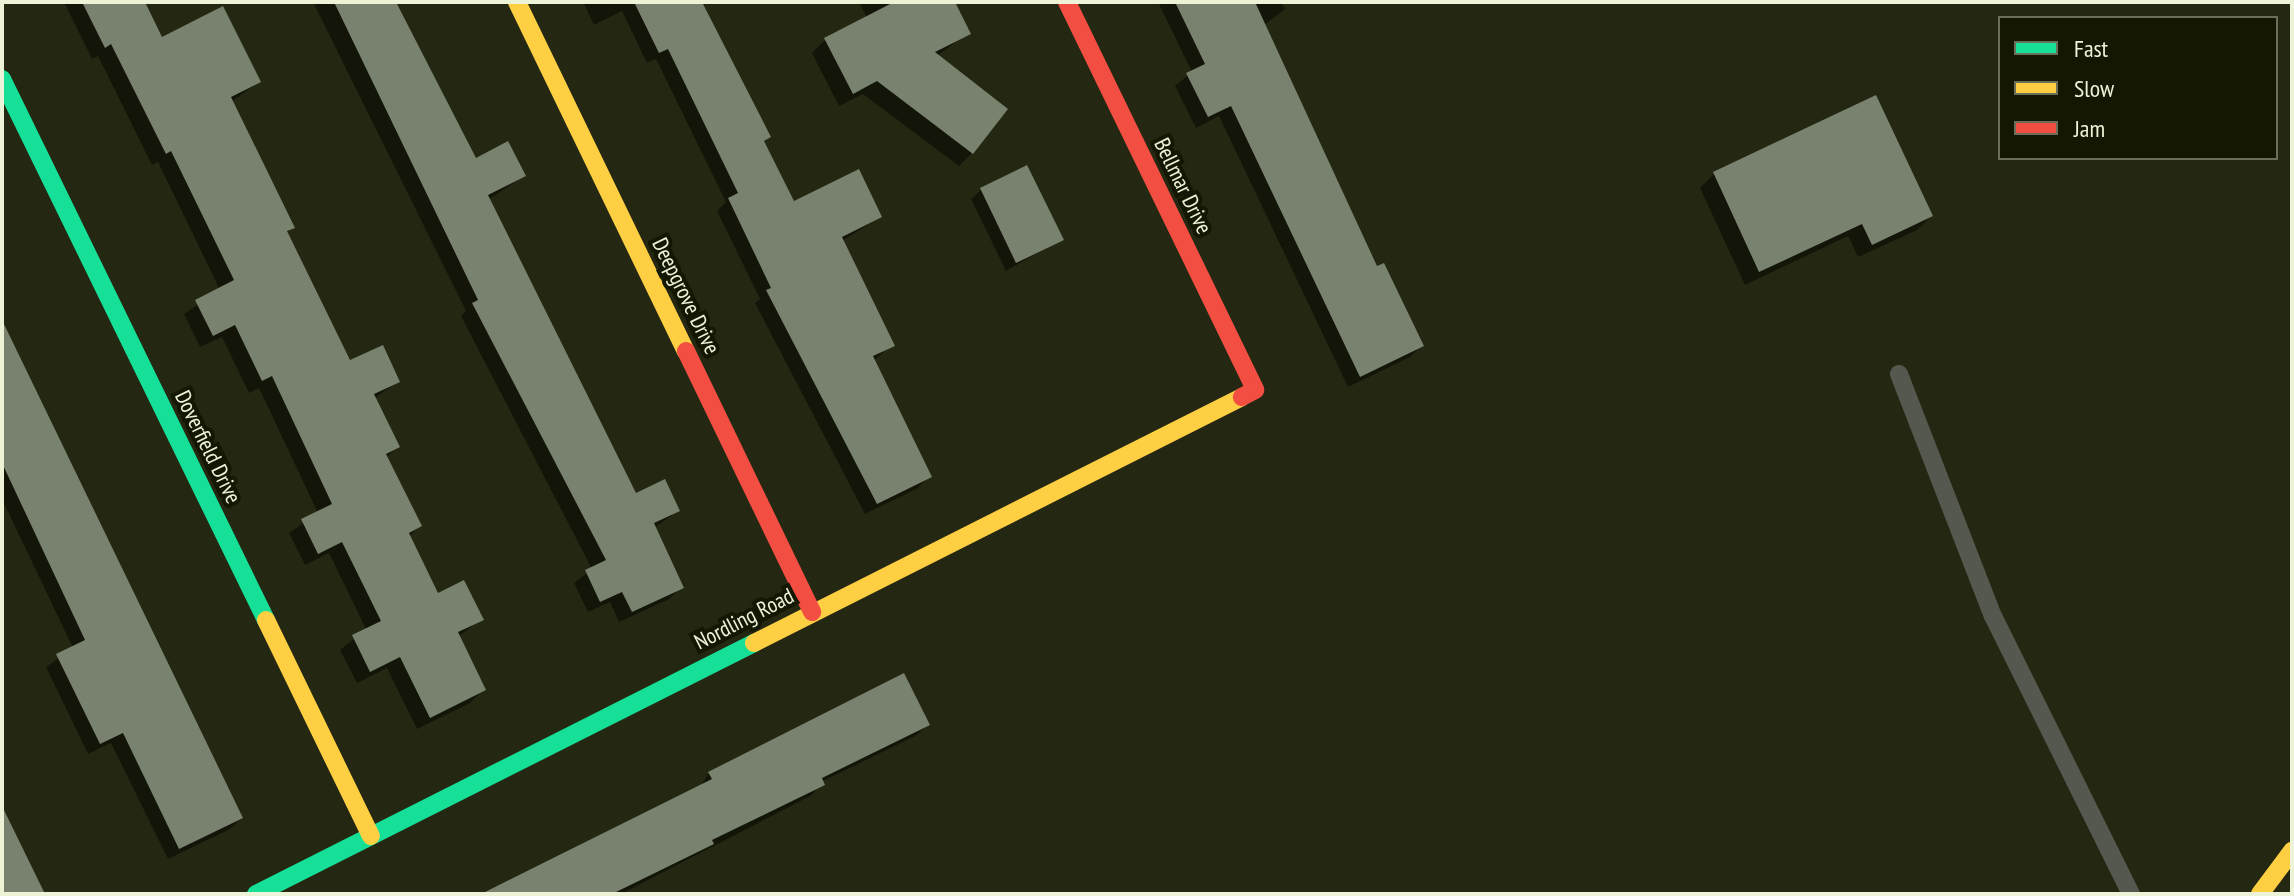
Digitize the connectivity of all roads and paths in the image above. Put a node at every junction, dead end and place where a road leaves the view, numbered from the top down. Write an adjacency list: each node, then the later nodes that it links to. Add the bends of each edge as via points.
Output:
1 (517, 2): 6 (street, Deepgrove Drive)
2 (1067, 2): 5 (street, Bellmar Drive)
3 (2, 79): 7 (street, Doverfield Drive)
4 (1899, 374): 10 (lane, via 1993,616)
5 (1255, 390): 6 (street, Nordling Road)
6 (812, 612): 7 (street, Nordling Road)
7 (371, 836): 9 (street, Nordling Road)
8 (2292, 851): 11 (street)
9 (256, 894)
10 (2131, 894)
11 (2260, 894)

